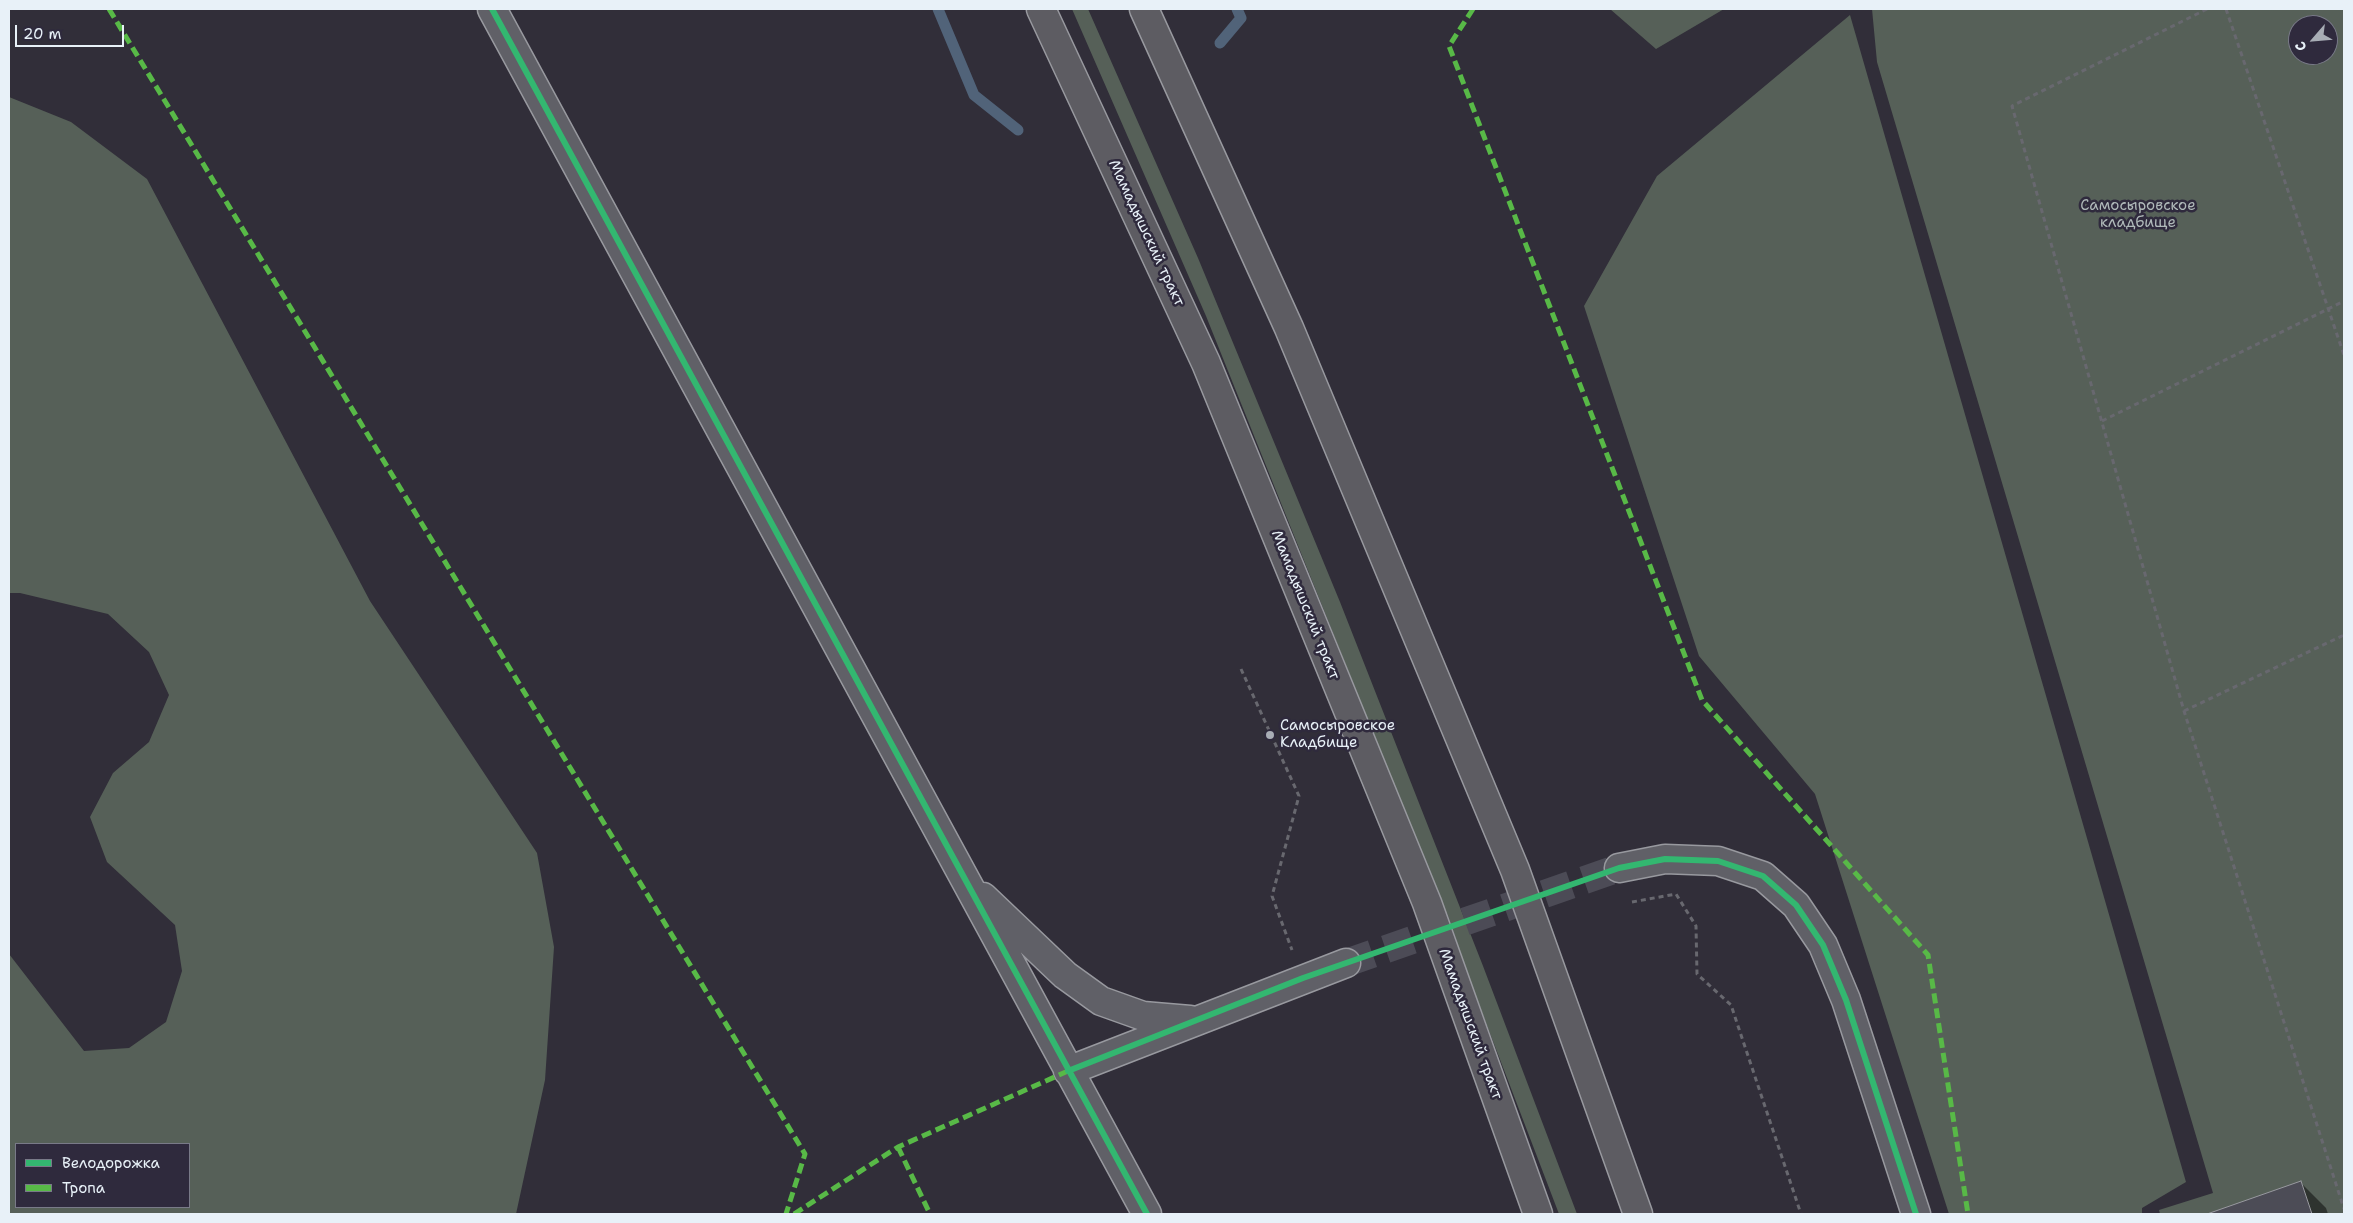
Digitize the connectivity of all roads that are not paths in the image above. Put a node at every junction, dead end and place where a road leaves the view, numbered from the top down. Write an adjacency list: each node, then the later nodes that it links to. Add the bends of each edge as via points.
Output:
1 (492, 9): 5 (street)
2 (1041, 9): 10 (main road, Мамадышский тракт, via 1214,381 1427,903)
3 (1144, 9): 11 (main road, via 1289,328 1515,870)
4 (1619, 868): 12 (street, via 1666,859 1718,861 1764,876 1796,905 1823,945 1846,1000)
5 (965, 881): 7 (street, via 1065,975 1101,1001 1143,1016); 8 (street)
6 (1346, 963): 7 (street)
7 (1196, 1020): 8 (street)
8 (1068, 1071): 9 (street)
9 (1147, 1214)
10 (1538, 1214)
11 (1638, 1214)
12 (1916, 1214)

